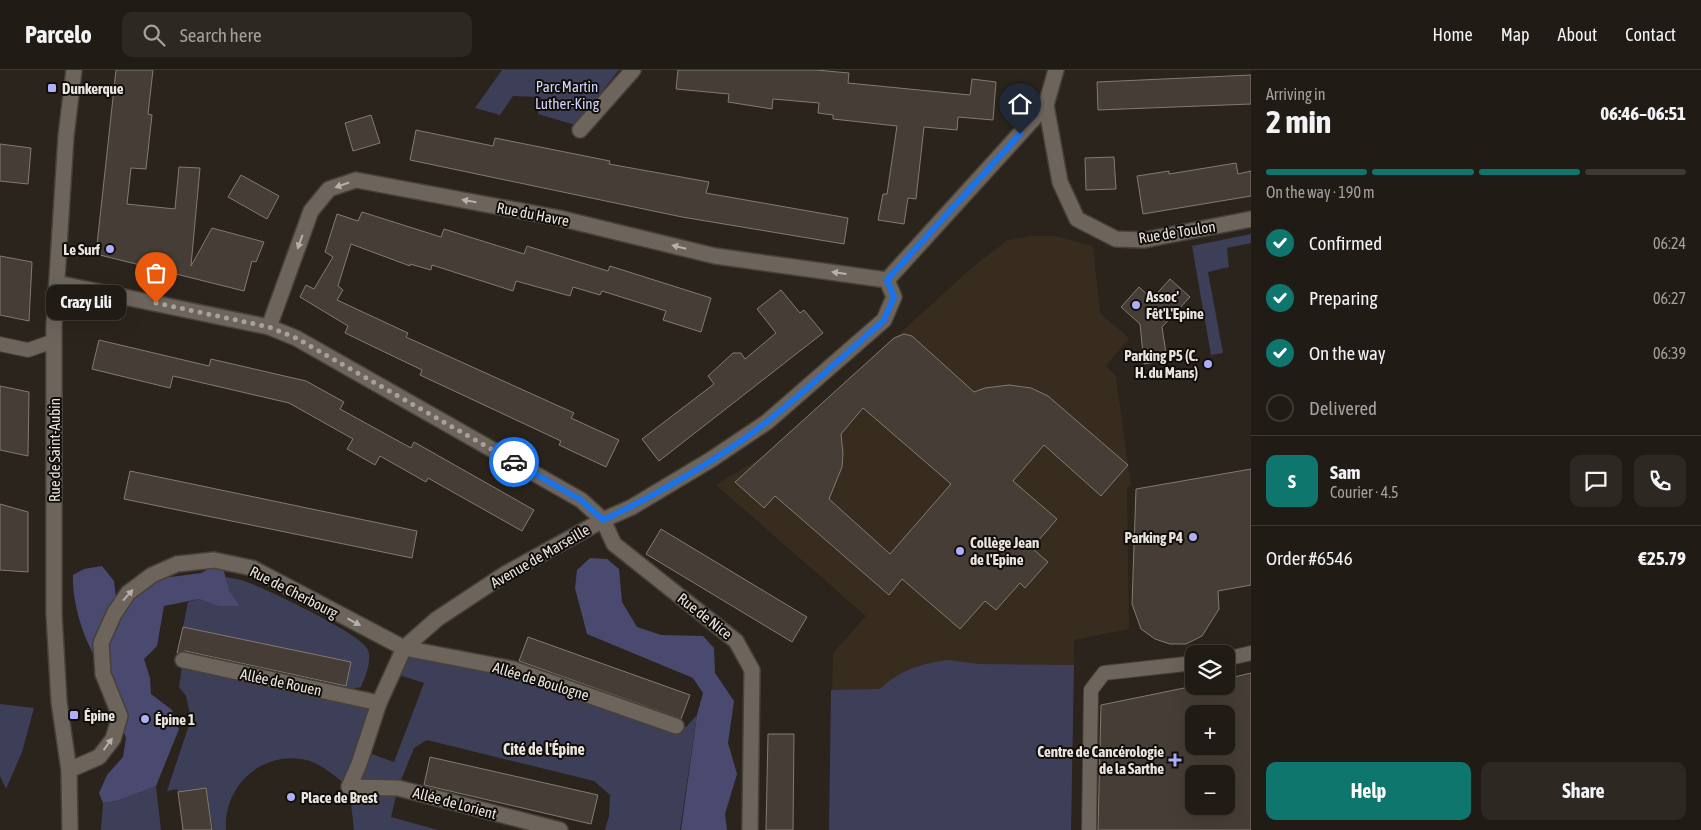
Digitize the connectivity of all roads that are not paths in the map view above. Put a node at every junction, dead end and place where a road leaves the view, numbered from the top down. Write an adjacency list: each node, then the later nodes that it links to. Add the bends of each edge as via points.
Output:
1 (74, 70): 8 (street, Rue de Saint-Aubin, via 66,136)
2 (632, 70): 5 (street)
3 (1056, 70): 4 (street)
4 (1046, 105): 6 (street, Rue de Toulon, via 1060,182 1077,219 1116,239 1144,240); 7 (street)
5 (580, 130)
6 (1251, 219)
7 (887, 280): 9 (street, Rue du Havre, one-way to 9, via 715,256 560,218 356,180 330,190 311,211); 12 (street, Avenue de Marseille, via 894,297 884,320 825,373 767,422 712,459 632,507)
8 (58, 283): 9 (street); 10 (street, Rue de Saint-Aubin)
9 (269, 327): 12 (street, via 296,338 581,500)
10 (54, 341): 11 (lane, via 28,350); 20 (street, Rue de Saint-Aubin, via 54,614 59,702)
11 (0, 344)
12 (603, 520): 13 (street, Avenue de Marseille, via 498,579 437,619); 24 (street, Rue de Nice, via 614,544 736,640 752,670)
13 (404, 648): 18 (street, Avenue de Marseille); 19 (street, Allée de Boulogne, via 513,669); 20 (street, Rue de Cherbourg, one-way to 13, via 99,757 113,739 120,716 102,664 102,643 114,614 128,593 152,575 177,564 214,560 252,568)
14 (1251, 653): 15 (lane)
15 (1235, 657)
16 (183, 660): 18 (street, Allée de Rouen)
17 (1185, 664): 25 (lane, via 1104,673 1091,690)
18 (379, 703): 21 (street, Avenue de Marseille)
19 (676, 726)
20 (69, 770): 22 (street, Rue de Saint-Aubin)
21 (349, 787): 23 (street, Allée de Lorient, via 398,788)
22 (70, 830)
23 (560, 830)
24 (750, 830)
25 (1089, 830)

